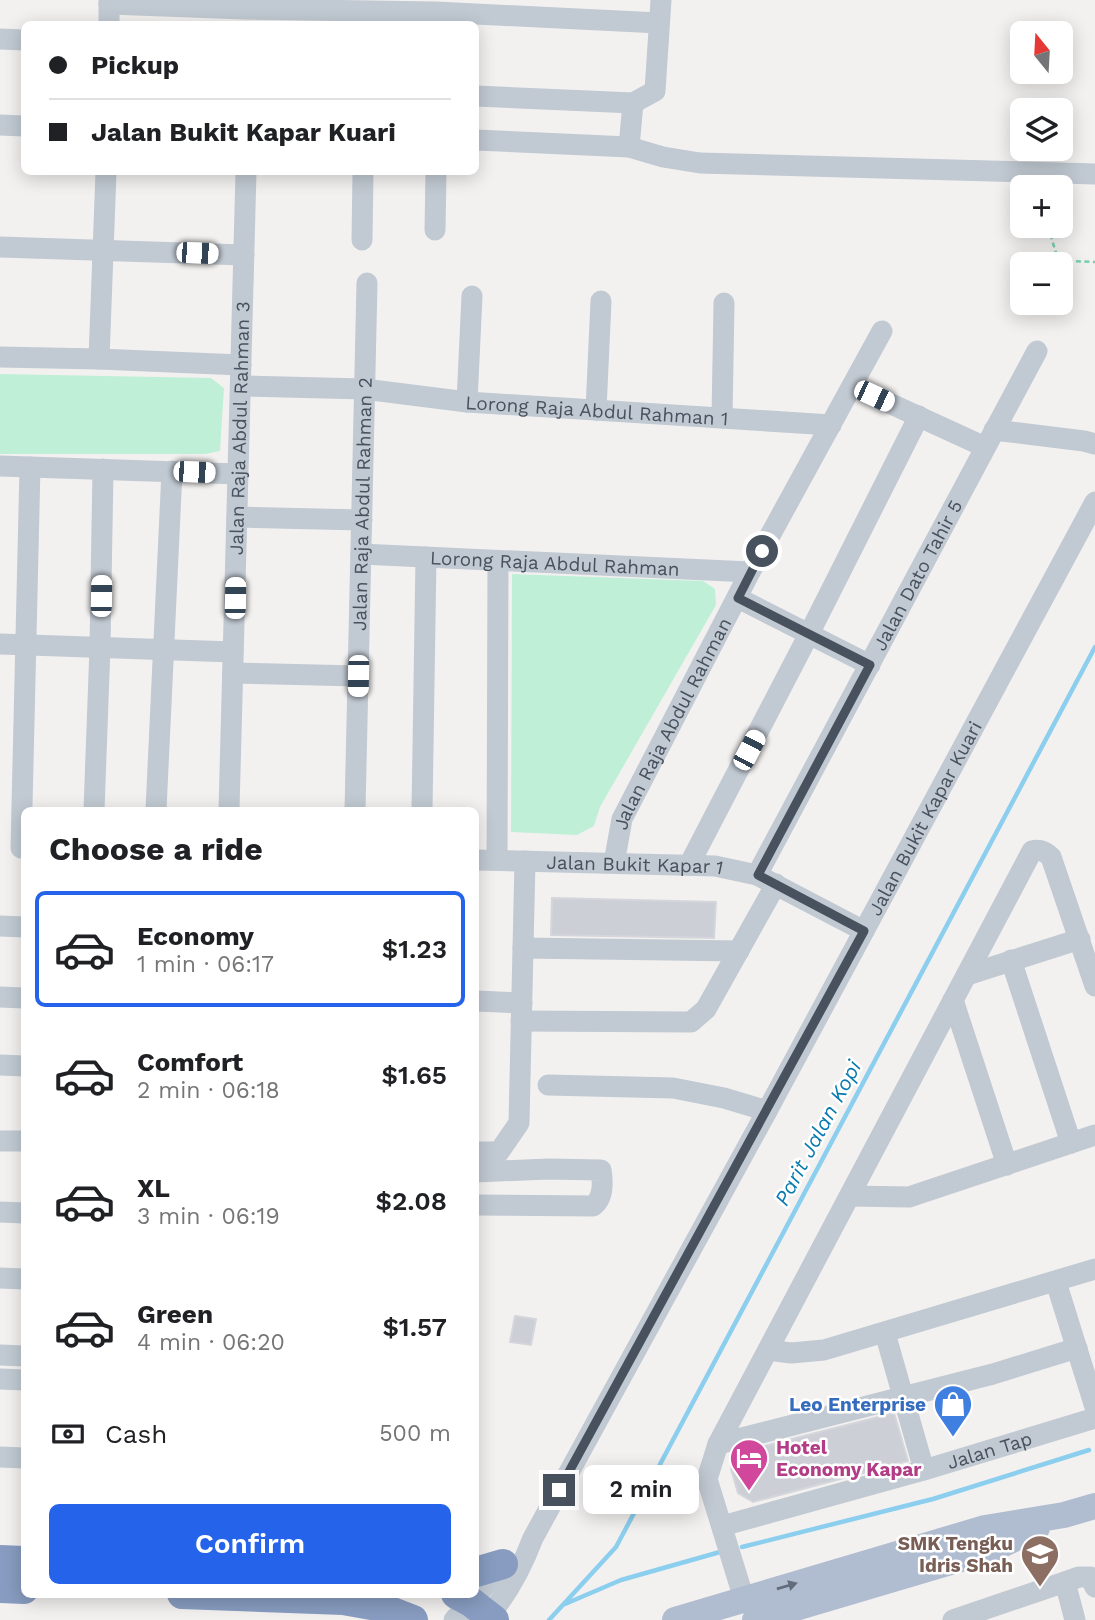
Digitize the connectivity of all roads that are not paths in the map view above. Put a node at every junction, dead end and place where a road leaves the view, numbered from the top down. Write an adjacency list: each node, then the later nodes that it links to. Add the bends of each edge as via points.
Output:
1 (661, 0): 6 (street)
2 (182, 4): 3 (street); 4 (street)
3 (109, 10)
4 (244, 11): 5 (street)
5 (436, 12): 6 (street)
6 (659, 23): 10 (street, via 655,91)
7 (0, 39): 8 (street)
8 (21, 40)
9 (479, 96): 10 (street)
10 (633, 103): 14 (street)
11 (0, 125): 12 (street)
12 (21, 126)
13 (479, 140): 14 (street)
14 (629, 147): 15 (street, via 701,163)
15 (1095, 174)
16 (106, 175): 23 (street)
17 (246, 175): 24 (street, Jalan Raja Abdul Rahman 3)
18 (363, 175): 21 (street)
19 (436, 175): 20 (street)
20 (435, 230)
21 (362, 240)
22 (0, 247): 23 (street)
23 (103, 250): 24 (street); 32 (street)
24 (244, 255): 33 (street, Jalan Raja Abdul Rahman 3)
25 (367, 283): 35 (street, Jalan Raja Abdul Rahman 2)
26 (472, 296): 36 (street)
27 (601, 301): 37 (street)
28 (724, 303): 39 (street)
29 (883, 331): 34 (street, Jalan Raja Abdul Rahman)
30 (1037, 351): 41 (street, Jalan Dato Tahir 5)
31 (0, 358): 32 (street, Lorong Raja Abdul Rahman 1)
32 (99, 359): 33 (street, Lorong Raja Abdul Rahman 1)
33 (241, 376): 35 (street, Lorong Raja Abdul Rahman 1); 47 (street, Jalan Raja Abdul Rahman 3)
34 (852, 386): 38 (street); 40 (street, Jalan Raja Abdul Rahman)
35 (364, 389): 36 (street, Lorong Raja Abdul Rahman 1); 50 (street, Jalan Raja Abdul Rahman 2)
36 (467, 402): 37 (street, Lorong Raja Abdul Rahman 1)
37 (596, 410): 39 (street, Lorong Raja Abdul Rahman 1)
38 (919, 416): 41 (street); 56 (street)
39 (722, 418): 40 (street, Lorong Raja Abdul Rahman 1)
40 (831, 425): 54 (street, Jalan Raja Abdul Rahman)
41 (990, 439): 42 (street); 62 (street, Jalan Dato Tahir 5)
42 (1095, 444)
43 (0, 466): 44 (street)
44 (30, 467): 45 (street); 58 (street)
45 (103, 469): 46 (street); 59 (street)
46 (172, 471): 47 (street); 60 (street)
47 (238, 474): 49 (street, Jalan Raja Abdul Rahman 3)
48 (1095, 502): 77 (street, Jalan Bukit Kapar Kuari)
49 (237, 517): 50 (street); 61 (street, Jalan Raja Abdul Rahman 3)
50 (362, 520): 51 (street, Jalan Raja Abdul Rahman 2)
51 (360, 554): 52 (street, Lorong Raja Abdul Rahman); 63 (street, Jalan Raja Abdul Rahman 2)
52 (426, 557): 53 (street, Lorong Raja Abdul Rahman); 68 (street)
53 (498, 561): 54 (street, Lorong Raja Abdul Rahman); 70 (street)
54 (750, 572): 55 (street, Jalan Raja Abdul Rahman)
55 (738, 598): 56 (street); 72 (street, Jalan Raja Abdul Rahman, via 622,819)
56 (809, 634): 62 (street); 73 (street)
57 (0, 644): 58 (street)
58 (26, 644): 59 (street); 69 (street)
59 (100, 647): 60 (street); 64 (street)
60 (164, 650): 61 (street); 65 (street)
61 (233, 663): 63 (street); 66 (street, Jalan Raja Abdul Rahman 3)
62 (870, 665): 74 (street, Jalan Dato Tahir 5)
63 (358, 676): 67 (street, Jalan Raja Abdul Rahman 2)
64 (94, 807)
65 (156, 807)
66 (229, 807)
67 (355, 807)
68 (422, 807)
69 (15, 848)
70 (487, 860): 71 (street, Jalan Bukit Kapar 1)
71 (525, 861): 72 (street, Jalan Bukit Kapar 1); 79 (street)
72 (614, 863): 73 (street, Jalan Bukit Kapar 1)
73 (689, 865): 74 (street, Jalan Bukit Kapar 1, via 715,866)
74 (767, 879): 77 (street, Jalan Bukit Kapar 1); 80 (street, Jalan Dato Tahir 5)
75 (0, 926): 76 (street)
76 (21, 927)
77 (864, 931): 92 (street, Jalan Bukit Kapar Kuari)
78 (1080, 939): 81 (street); 82 (street, via 1051,857 1038,849 1032,851); 83 (street)
79 (523, 948): 80 (street); 88 (street)
80 (739, 951): 88 (street, Jalan Dato Tahir 5, via 706,1009 691,1021)
81 (1011, 960): 82 (street); 96 (street)
82 (967, 975): 86 (street)
83 (1095, 986)
84 (0, 997): 85 (street)
85 (21, 998)
86 (953, 1000): 99 (street); 101 (street)
87 (479, 1002): 88 (street, Jalan Dato Tahir 5)
88 (522, 1012): 97 (street, via 519,1123 499,1152)
89 (0, 1065): 90 (street)
90 (21, 1066)
91 (548, 1085): 92 (street, via 673,1088)
92 (767, 1111): 126 (street, Jalan Bukit Kapar Kuari)
93 (1095, 1135): 96 (street)
94 (0, 1140): 95 (street)
95 (21, 1140)
96 (1071, 1143): 99 (street)
97 (479, 1164)
98 (479, 1165): 100 (street)
99 (1007, 1165): 101 (street, via 909,1197)
100 (539, 1170): 103 (street); 103 (street, via 601,1170 602,1176 599,1202 593,1206)
101 (850, 1196): 112 (street)
102 (479, 1204): 103 (street)
103 (541, 1204)
104 (0, 1212): 105 (street)
105 (21, 1213)
106 (1095, 1269): 109 (street)
107 (0, 1278): 108 (street)
108 (21, 1279)
109 (1056, 1282): 110 (street); 111 (street)
110 (885, 1333): 112 (street, via 824,1350); 117 (street)
111 (1077, 1348): 117 (street); 118 (street)
112 (768, 1350): 120 (street)
113 (0, 1355): 114 (street)
114 (21, 1356)
115 (0, 1379): 116 (street)
116 (21, 1380)
117 (903, 1397): 120 (street); 123 (street)
118 (1095, 1406)
119 (1095, 1418): 123 (street, Jalan Tap)
120 (718, 1444): 125 (street, via 707,1479)
121 (0, 1457): 122 (street)
122 (21, 1458)
123 (924, 1470): 125 (street, Jalan Tap)
124 (1095, 1506): 135 (main road, via 1064,1515 991,1550)
125 (724, 1534): 135 (street)
126 (533, 1538): 129 (street, Jalan Bukit Kapar Kuari); 136 (street, Jalan Bukit Kapar Kuari, via 512,1582)
127 (0, 1560): 128 (highway)
128 (21, 1561)
129 (489, 1568): 136 (street, Jalan Bukit Kapar Kuari)
130 (1065, 1582): 131 (street, via 1090,1577); 140 (street); 141 (street)
131 (1095, 1587)
132 (0, 1588): 133 (highway)
133 (21, 1589)
134 (289, 1598): 137 (highway, via 343,1600)
135 (750, 1609): 139 (main road)
136 (475, 1612)
137 (375, 1613): 138 (highway)
138 (414, 1620)
139 (675, 1620)
140 (953, 1620)
141 (1075, 1620)

